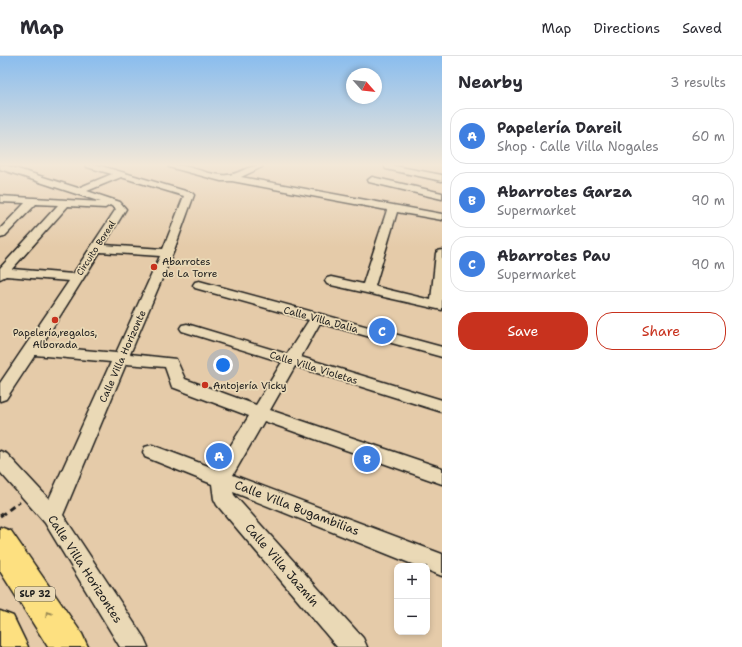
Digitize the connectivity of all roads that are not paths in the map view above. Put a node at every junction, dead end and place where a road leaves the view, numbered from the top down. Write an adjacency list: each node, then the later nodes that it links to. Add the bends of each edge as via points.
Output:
1 (84, 193): 11 (street)
2 (181, 193): 16 (street, Calle Villa Horizonte, via 189,195)
3 (312, 193): 7 (street)
4 (360, 193): 7 (street)
5 (419, 193): 6 (street)
6 (442, 196)
7 (353, 200): 12 (street)
8 (2, 201): 9 (street)
9 (33, 201): 10 (street); 14 (street)
10 (65, 203): 11 (street); 18 (street)
11 (120, 206): 15 (street, Circuito Boreal, via 121,209)
12 (393, 208): 13 (street); 22 (street, via 369,286)
13 (442, 217)
14 (0, 236)
15 (96, 248): 16 (street); 19 (street, Circuito Boreal)
16 (167, 253): 28 (street, Calle Villa Horizonte)
17 (442, 253): 23 (street)
18 (1, 273): 19 (street)
19 (77, 278): 26 (street, Circuito Boreal)
20 (331, 281): 22 (street)
21 (199, 286): 24 (street, Calle Villa Dalia)
22 (372, 290): 23 (street)
23 (440, 305)
24 (317, 318): 27 (street, Calle Villa Dalia); 29 (street)
25 (187, 328): 29 (street, Calle Villa Violetas)
26 (31, 350): 28 (street); 30 (street, Circuito Boreal)
27 (442, 352)
28 (120, 359): 32 (street, via 171,363 178,383); 37 (street, Calle Villa Horizonte)
29 (292, 360): 31 (street, Calle Villa Violetas); 32 (street)
30 (0, 395)
31 (442, 406)
32 (260, 413): 35 (street); 36 (street)
33 (152, 452): 36 (street, Calle Villa Bugambilias)
34 (0, 459): 37 (street, Calle Villa Horizontes)
35 (442, 476)
36 (221, 478): 39 (street, Calle Villa Bugambilias); 44 (street, Calle Villa Jazmín, via 224,500)
37 (52, 516): 43 (street, Calle Villa Horizontes)
38 (0, 542): 42 (highway, SLP 32, one-way to 38)
39 (442, 565)
40 (0, 629): 41 (highway)
41 (9, 647)
42 (68, 647)
43 (134, 647)
44 (354, 647)

